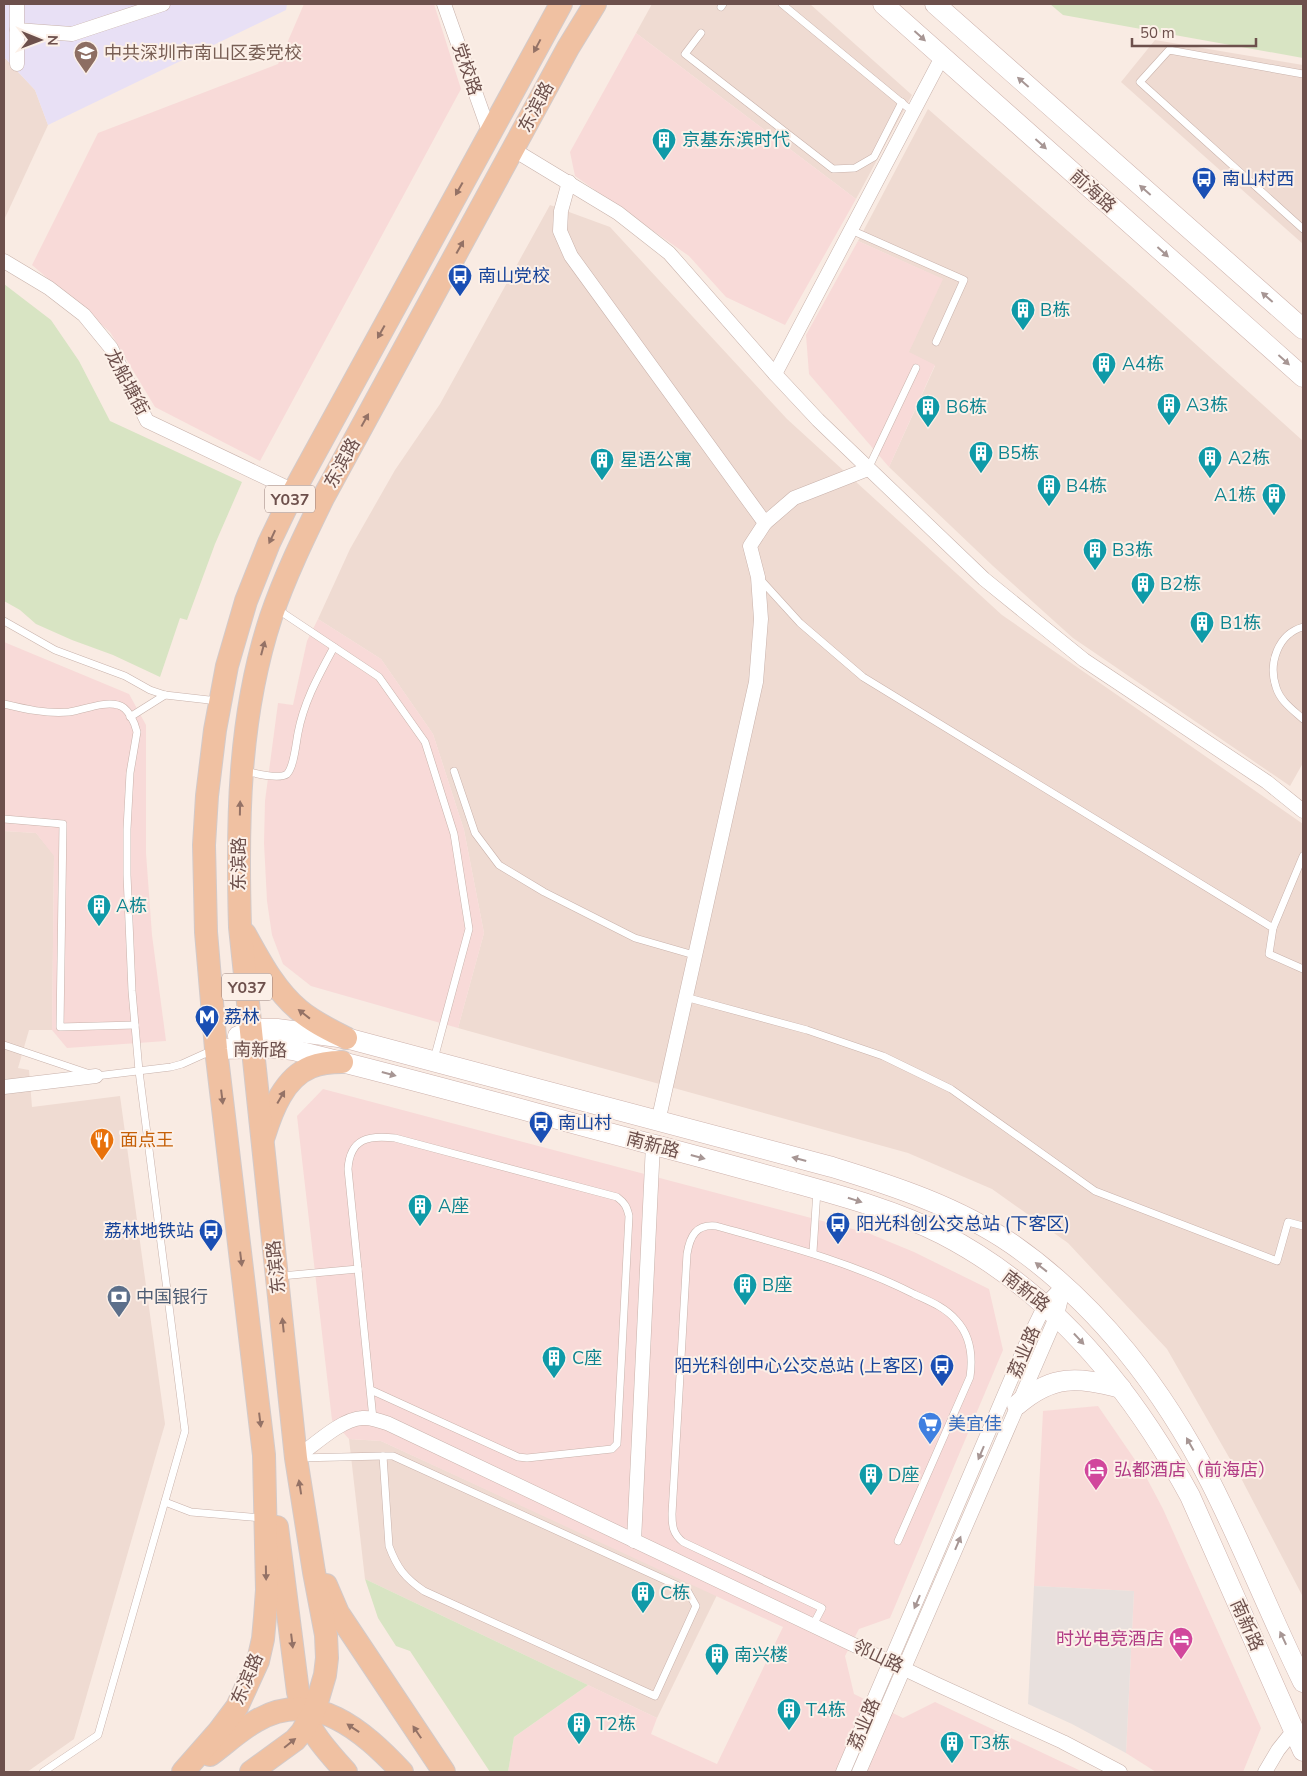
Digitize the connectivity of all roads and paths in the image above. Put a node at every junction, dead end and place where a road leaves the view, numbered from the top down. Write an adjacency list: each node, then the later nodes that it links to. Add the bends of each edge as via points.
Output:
1 (17, 4): 9 (street)
2 (163, 4): 9 (street, via 72,34)
3 (444, 4): 15 (street, 党校路)
4 (561, 4): 15 (main road, 东滨路 / Y037, one-way to 15)
5 (595, 4): 16 (main road, 东滨路 / Y037)
6 (782, 4): 14 (lane)
7 (883, 4): 11 (main road, 前海路, one-way to 11)
8 (936, 4): 21 (main road, 前海路, one-way to 8)
9 (17, 30): 12 (street)
10 (701, 33): 14 (lane, via 685,54 833,169 855,168 874,157)
11 (942, 57): 14 (street); 25 (main road, 前海路, one-way to 25)
12 (17, 64)
13 (1303, 74): 18 (lane, via 1169,50 1140,82)
14 (907, 107): 19 (street)
15 (490, 134): 27 (main road, 东滨路 / Y037, one-way to 27)
16 (514, 150): 17 (street); 30 (main road, 东滨路 / Y037, one-way to 16, via 323,498)
17 (569, 182): 24 (street, via 618,213 669,253); 28 (street, via 560,211 560,231 572,256)
18 (1303, 229)
19 (851, 230): 22 (lane, via 964,280); 24 (street)
20 (4, 261): 27 (street, 龙船塘街, via 49,288 84,315 111,348 147,421)
21 (1303, 329)
22 (936, 342)
23 (916, 368): 26 (lane)
24 (775, 374): 26 (street)
25 (1303, 377)
26 (868, 469): 28 (street, via 794,498); 41 (street, via 984,579 1084,660)
27 (294, 491): 35 (main road, 东滨路 / Y037, one-way to 35, via 246,601)
28 (765, 523): 29 (street, via 750,546)
29 (758, 577): 45 (lane, via 800,623 863,677); 46 (street, via 761,619 756,682)
30 (275, 608): 33 (lane); 39 (main road, 东滨路 / Y037, one-way to 30, via 244,736 256,674)
31 (4, 621): 34 (lane, via 55,650 125,676)
32 (1303, 627): 38 (lane, via 1294,629 1283,640 1276,652 1273,669 1276,688 1286,704)
33 (334, 647): 39 (lane, via 311,690 300,722 291,768 278,776); 55 (lane, via 379,677 425,742 454,834 470,929)
34 (165, 696): 35 (lane); 37 (lane)
35 (220, 701): 53 (main road, 东滨路 / Y037, via 207,796 204,854 206,932)
36 (4, 704): 37 (lane, via 47,712 67,712 116,704 124,708)
37 (130, 717): 49 (lane, via 137,732 130,773 127,829)
38 (1303, 719)
39 (242, 771): 44 (main road, 东滨路 / Y037, one-way to 39, via 238,862)
40 (454, 771): 46 (lane, via 475,833 499,865 544,892 635,938)
41 (1300, 806)
42 (4, 819): 49 (lane, via 63,824 60,1027)
43 (1303, 856): 45 (lane)
44 (240, 926): 50 (main road, one-way to 44, via 314,1021 284,995); 51 (main road, 东滨路 / Y037)
45 (1273, 928): 47 (lane, via 1269,954)
46 (694, 955): 48 (street)
47 (1303, 969)
48 (685, 997): 59 (street); 63 (lane, via 807,1030 883,1056 951,1089 1095,1191 1277,1261 1288,1222)
49 (135, 1025): 56 (lane)
50 (346, 1038): 51 (main road, 南新路, via 262,1029); 55 (main road, 南新路)
51 (252, 1040): 53 (main road, 南新路); 54 (main road, 南新路); 60 (main road, 东滨路)
52 (4, 1045): 57 (lane)
53 (216, 1049): 56 (lane, via 182,1064); 73 (main road, 东滨路, one-way to 73)
54 (342, 1062): 60 (main road, one-way to 54, via 288,1083 312,1066); 61 (main road, 南新路, one-way to 61)
55 (433, 1062): 59 (main road, 南新路)
56 (139, 1071): 57 (lane); 78 (lane, via 185,1431)
57 (96, 1076): 58 (street)
58 (4, 1086)
59 (658, 1122): 67 (main road, 南新路, one-way to 59, via 1011,1244 975,1222 914,1194 832,1167)
60 (262, 1142): 66 (main road, 东滨路)
61 (653, 1144): 62 (main road, 南新路, one-way to 62); 81 (street)
62 (817, 1189): 64 (lane); 68 (main road, 南新路, one-way to 68, via 883,1209 942,1234 993,1265)
63 (1303, 1226)
64 (813, 1252): 82 (lane, via 871,1274 946,1310 957,1321 970,1345 972,1362 965,1391); 83 (lane, via 716,1226 704,1226 690,1240 672,1524 677,1538 683,1542 822,1608)
65 (358, 1269): 66 (lane); 70 (lane); 70 (lane, via 348,1169 357,1144 370,1138 396,1138 608,1194 623,1201 629,1216 617,1444 612,1450 518,1457)
66 (278, 1277): 75 (main road, 东滨路, one-way to 66)
67 (1064, 1285): 68 (street, 荔业路); 76 (main road, 南新路, one-way to 67, via 1186,1437 1142,1373 1101,1322)
68 (1051, 1310): 69 (main road, 南新路, one-way to 69); 71 (street, 荔业路); 84 (street, 荔业路, one-way to 84, via 1027,1342)
69 (1121, 1388): 71 (main road, via 1095,1382 1062,1381 1031,1393); 77 (main road, 南新路, via 1145,1420)
70 (371, 1390): 72 (lane)
71 (1017, 1406): 85 (street, 荔业路, one-way to 71)
72 (373, 1419): 75 (street, via 344,1423); 81 (street, 邻山路)
73 (264, 1455): 79 (main road, 东滨路); 87 (main road, one-way to 87, via 280,1547 298,1692)
74 (383, 1456): 74 (lane, via 390,1546 394,1559 410,1581 655,1696 696,1606 687,1590 393,1456); 75 (lane)
75 (296, 1458): 80 (main road, 东滨路, one-way to 75)
76 (1211, 1483): 77 (main road); 86 (main road, 南新路, one-way to 76)
77 (1190, 1496): 88 (main road, 南新路)
78 (165, 1502): 79 (lane, via 191,1512); 90 (lane, via 98,1735)
79 (265, 1518): 91 (main road, 东滨路, one-way to 91, via 266,1608 258,1661 237,1708)
80 (308, 1535): 87 (main road, 东滨路, via 326,1635 327,1658 325,1675); 96 (main road, one-way to 80, via 338,1613)
81 (634, 1541): 83 (street, 邻山路)
82 (898, 1541)
83 (813, 1625): 84 (street, 邻山路)
84 (891, 1662): 85 (street, 邻山路); 97 (street, 荔业路)
85 (904, 1668): 98 (street, 荔业路); 99 (street, 邻山路)
86 (1303, 1682)
87 (308, 1713): 92 (main road, via 279,1710 256,1721); 93 (main road, 东滨路, one-way to 87, via 295,1740); 94 (main road, via 317,1738); 95 (main road, one-way to 87, via 380,1750 342,1721)
88 (1294, 1730): 89 (main road, 南新路); 100 (street)
89 (1303, 1751)
90 (43, 1772)
91 (183, 1772)
92 (187, 1772)
93 (251, 1772)
94 (346, 1772)
95 (402, 1772)
96 (444, 1772)
97 (843, 1772)
98 (859, 1772)
99 (1120, 1772)
100 (1265, 1772)

